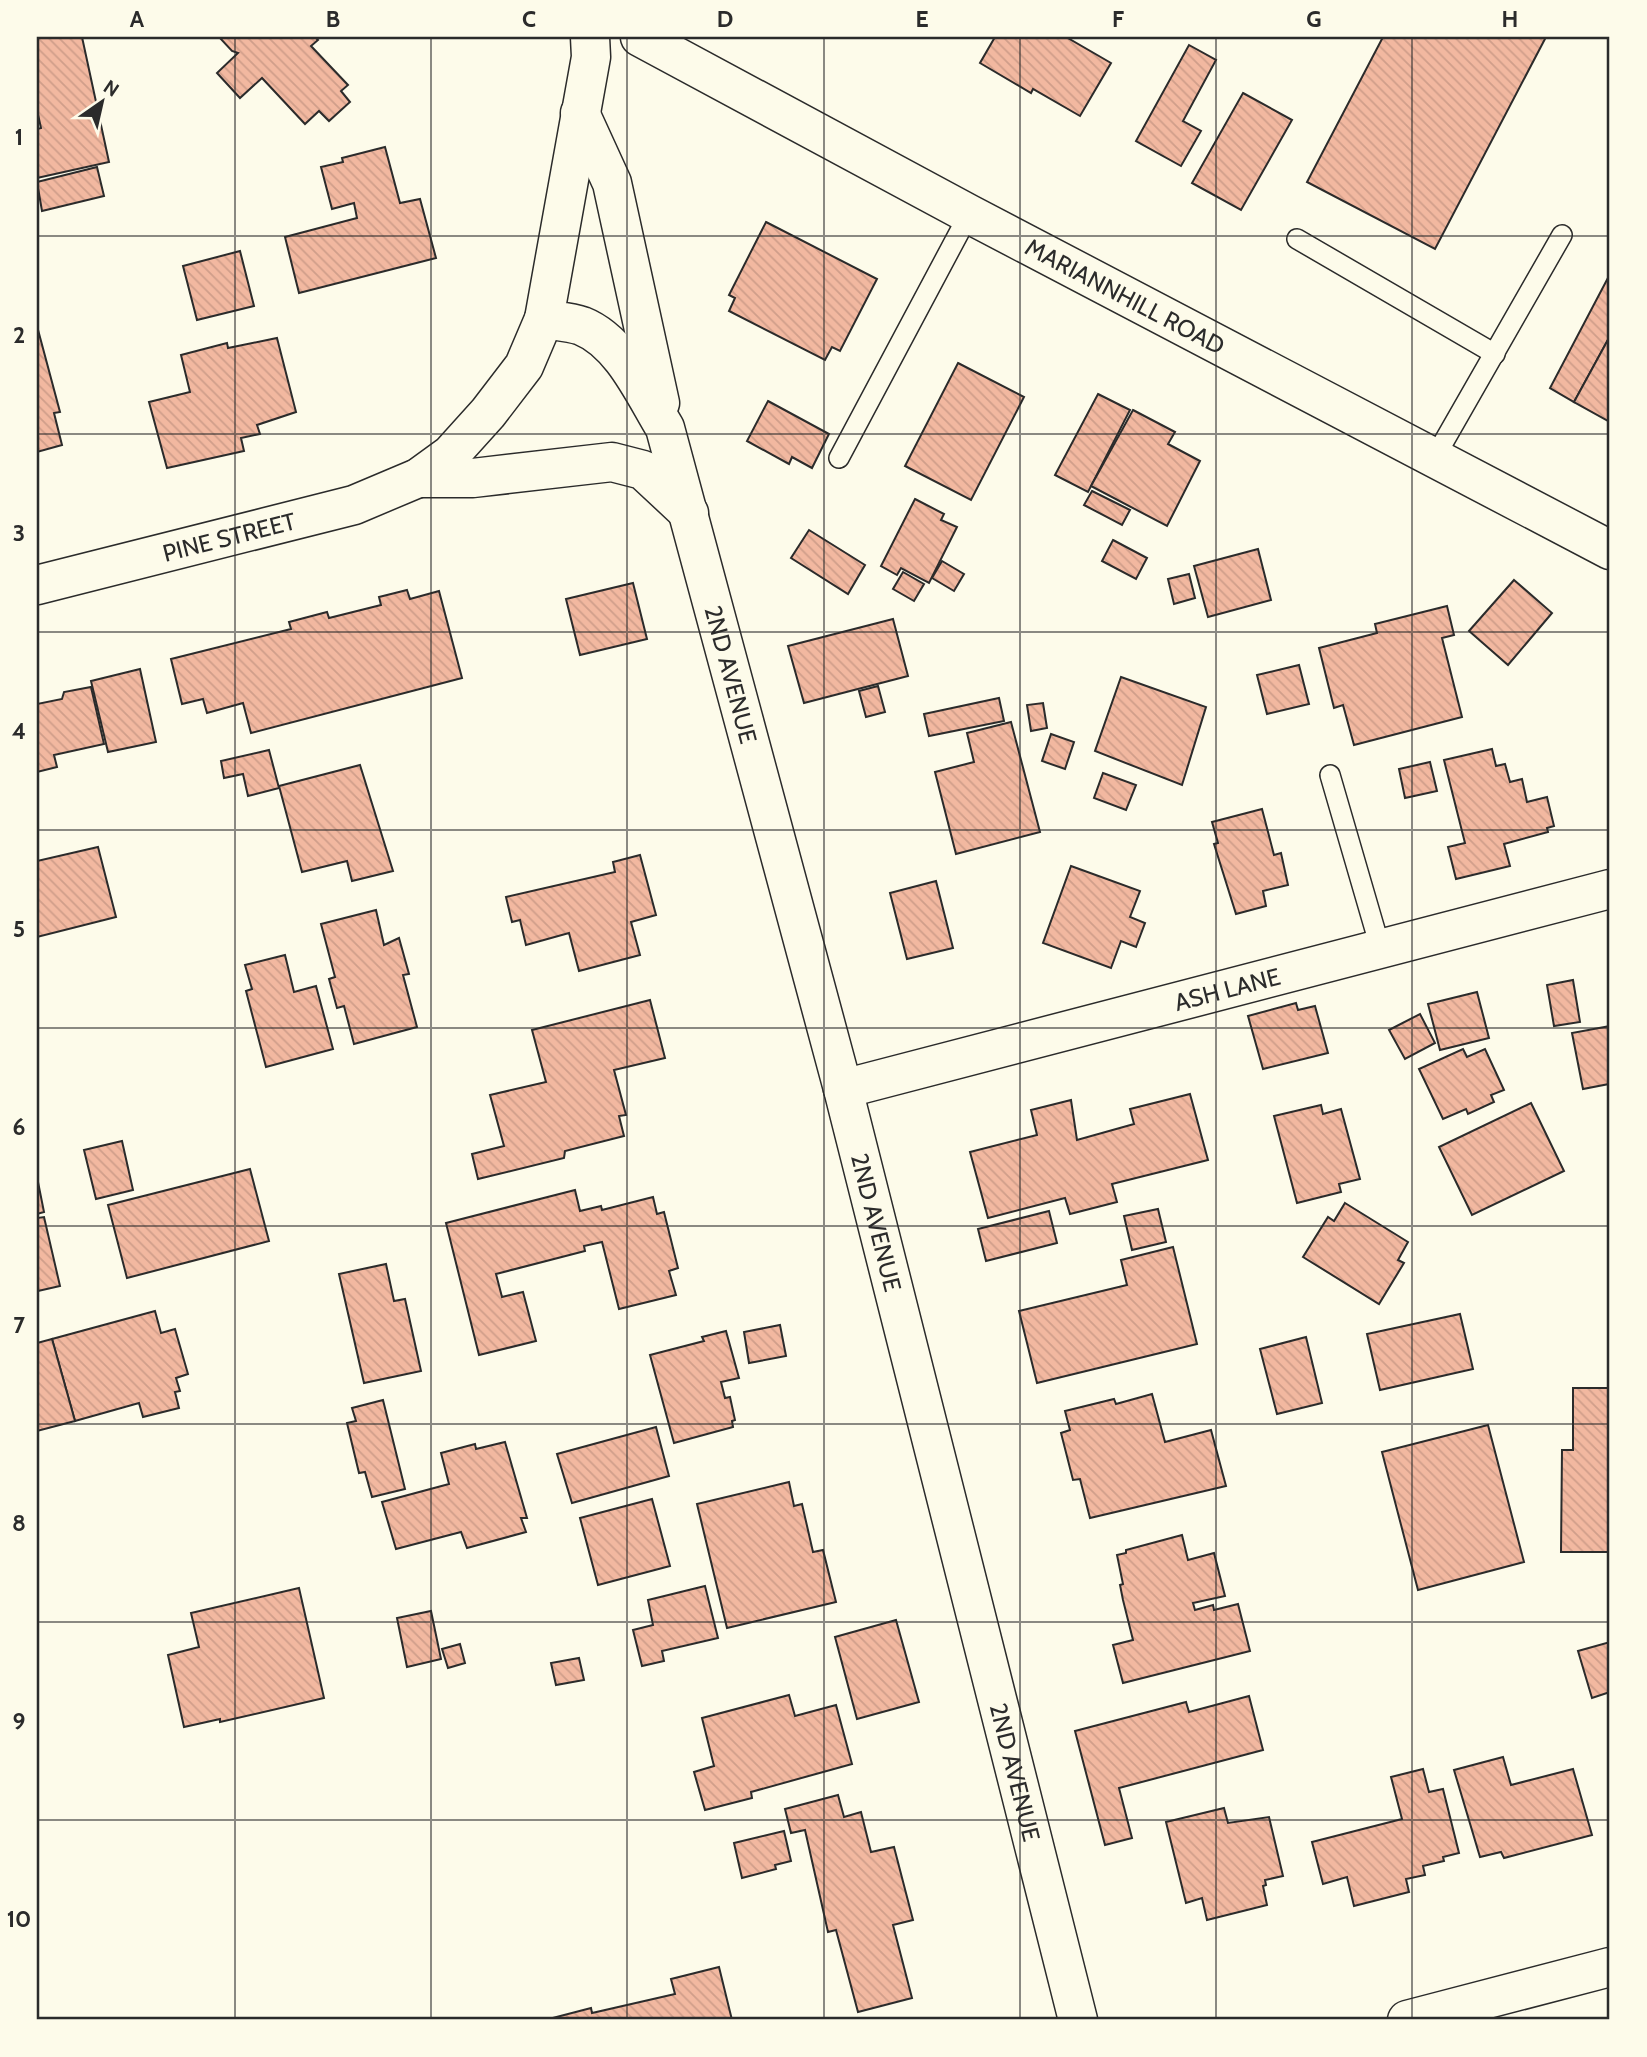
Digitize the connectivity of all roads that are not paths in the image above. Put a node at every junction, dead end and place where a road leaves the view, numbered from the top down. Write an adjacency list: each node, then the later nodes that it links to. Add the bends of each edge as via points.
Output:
1 (590, 37): 3 (street, via 591,57)
2 (640, 37): 4 (street, MARIANNHILL ROAD)
3 (580, 113): 7 (street); 9 (street, 2ND AVENUE, via 612,183)
4 (969, 214): 10 (street, MARIANNHILL ROAD); 11 (lane)
5 (1562, 235): 8 (lane)
6 (1297, 239): 8 (lane)
7 (544, 319): 9 (street, 2ND AVENUE, via 583,326 609,344); 12 (street, PINE STREET, via 524,366 488,413 451,454)
8 (1495, 354): 10 (lane)
9 (666, 428): 13 (street, 2ND AVENUE)
10 (1435, 457): 14 (street, MARIANNHILL ROAD)
11 (839, 458)
12 (418, 478): 13 (street, PINE STREET, via 473,478 612,463 643,470); 15 (street, PINE STREET, via 354,505)
13 (689, 513): 19 (street, 2ND AVENUE)
14 (1610, 550)
15 (37, 585)
16 (1330, 775): 18 (lane)
17 (1610, 889): 18 (street, ASH LANE)
18 (1380, 947): 19 (street, ASH LANE)
19 (844, 1089): 21 (street, 2ND AVENUE)
20 (1610, 1967): 22 (street)
21 (1078, 2020)
22 (1407, 2020)

